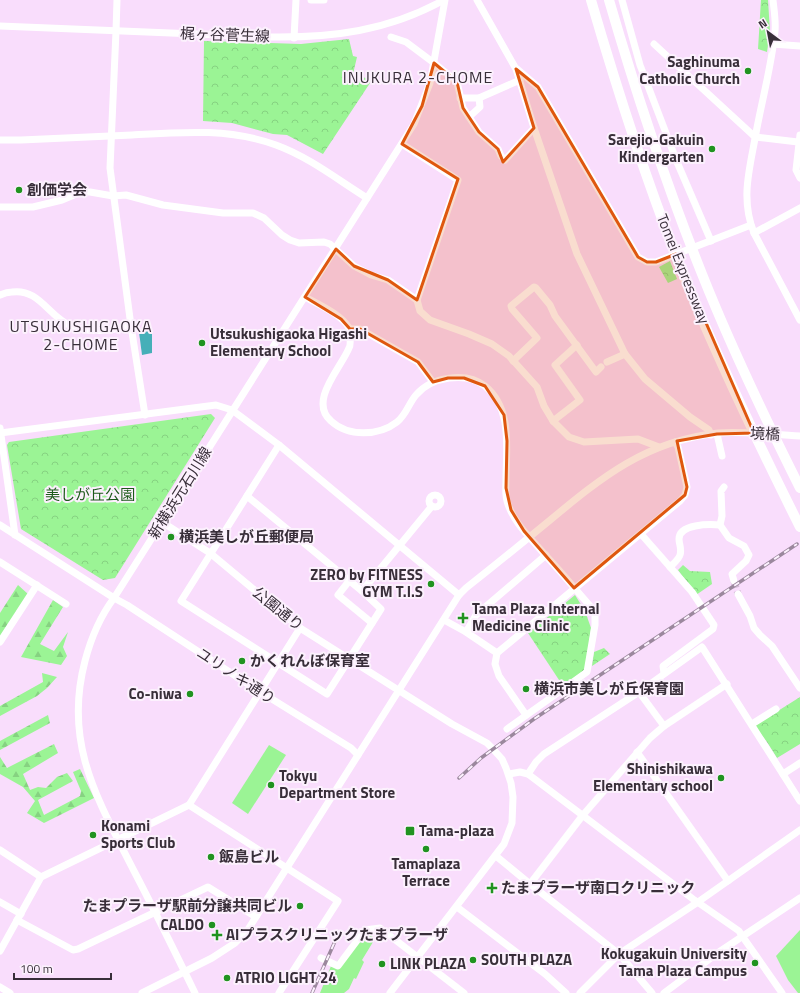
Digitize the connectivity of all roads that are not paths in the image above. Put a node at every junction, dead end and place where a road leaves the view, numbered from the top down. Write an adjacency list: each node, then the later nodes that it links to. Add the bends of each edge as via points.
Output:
1 (117, 0): 12 (street)
2 (296, 0): 14 (street)
3 (311, 0): 4 (street)
4 (324, 0)
5 (444, 0): 14 (street, 梶ヶ谷菅生線, via 422,11 365,30); 18 (street, 新横浜元石川線)
6 (478, 0): 19 (street)
7 (591, 0): 69 (highway, Tomei Expressway, via 645,170 687,282 721,362)
8 (609, 0): 63 (highway, Tomei Expressway, via 644,118 702,274 734,349)
9 (622, 0): 37 (street, via 643,72)
10 (773, 0): 16 (street, via 775,30)
11 (0, 26): 12 (street, 梶ヶ谷菅生線)
12 (116, 31): 14 (street, 梶ヶ谷菅生線); 25 (street)
13 (391, 37): 18 (street, via 406,42)
14 (294, 38)
15 (654, 44): 26 (street)
16 (772, 44): 17 (street); 26 (street)
17 (800, 46)
18 (434, 63): 21 (street, via 457,82); 29 (street, 新横浜元石川線, via 422,106)
19 (516, 69): 20 (street); 37 (street, via 538,87 638,257 647,262 656,262)
20 (520, 80): 22 (street); 24 (street)
21 (460, 98): 22 (street); 23 (street)
22 (479, 98): 23 (street, via 480,107)
23 (469, 117): 24 (street, via 505,160)
24 (534, 128): 46 (street, via 577,254)
25 (111, 136): 28 (street); 31 (street, via 110,168); 32 (street, via 185,132 240,135 258,139 294,153)
26 (755, 137): 27 (street); 35 (street, via 746,189)
27 (799, 139): 30 (street, via 796,170)
28 (0, 140)
29 (402, 144): 32 (street, 新横浜元石川線); 41 (street, via 458,180)
30 (800, 178)
31 (113, 196): 33 (street, via 80,192 62,200 33,207); 38 (street, via 126,195 163,205 223,213 253,213 264,218 290,240 299,243 324,242); 43 (street)
32 (367, 198): 38 (street, 新横浜元石川線)
33 (0, 208)
34 (800, 208): 36 (street)
35 (751, 225): 36 (street); 37 (street)
36 (754, 233): 42 (street)
37 (709, 242)
38 (336, 249): 40 (street, 新横浜元石川線); 41 (street, via 354,266 388,280)
39 (0, 295): 43 (street, via 17,291 31,294 54,316 70,326 87,331)
40 (305, 296): 44 (street, via 341,318); 51 (street, 新横浜元石川線)
41 (417, 300): 47 (street, via 420,311 430,320 492,344)
42 (800, 320)
43 (131, 326): 52 (street)
44 (350, 329): 50 (street, via 360,329 418,362); 50 (street, via 350,347 322,399 329,420 340,428 353,432 383,431 399,421 417,394)
45 (576, 345): 47 (street, via 534,287 511,306 536,338); 49 (street, via 596,372); 53 (street, via 555,365 580,400)
46 (625, 354): 48 (street); 56 (street, via 645,379)
47 (513, 361): 53 (street, via 536,387)
48 (607, 362)
49 (601, 367)
50 (433, 382): 72 (street, via 448,378 464,378 485,386 496,398 504,415 507,441 507,500)
51 (232, 410): 52 (street, via 216,405); 59 (street); 66 (street, 新横浜元石川線)
52 (145, 415): 55 (street)
53 (553, 422): 60 (street, via 569,437 584,442 638,439)
54 (0, 428): 55 (street)
55 (0, 433): 71 (street)
56 (714, 434): 57 (street, 境橋, via 738,432); 58 (street, 境橋); 61 (street)
57 (796, 436)
58 (675, 442): 60 (street, 境橋); 70 (street, via 687,487 685,495)
59 (279, 445): 64 (street); 73 (street)
60 (659, 447): 72 (street, 境橋, via 614,470)
61 (722, 456)
62 (724, 487): 68 (street, via 721,491)
63 (800, 488)
64 (247, 496): 74 (street); 78 (street)
65 (432, 506): 73 (street)
66 (162, 522): 74 (street, 公園通り); 85 (street, 新横浜元石川線)
67 (0, 525): 71 (street, ユリノキ通り)
68 (720, 525): 77 (street, via 685,528 679,538 680,555); 79 (street, via 729,538 744,546 748,553 746,561 732,574)
69 (800, 527)
70 (641, 534): 77 (street); 81 (street)
71 (15, 535): 85 (street, ユリノキ通り)
72 (529, 537): 75 (street); 84 (street, 境橋)
73 (400, 545): 82 (street); 84 (street)
74 (210, 554): 89 (street, 公園通り); 94 (street, via 181,601)
75 (546, 555): 81 (street); 90 (street, via 476,616)
76 (0, 562): 80 (street)
77 (670, 567): 95 (street, via 695,595 714,625 713,629 663,666)
78 (349, 581): 82 (street); 88 (street, via 338,596)
79 (734, 581)
80 (37, 585): 86 (street); 91 (street)
81 (574, 588): 92 (street); 102 (street, via 591,607 594,615 595,625 587,672)
82 (362, 591): 88 (street, via 381,609)
83 (738, 594): 97 (street, via 754,628 772,646)
84 (459, 595): 87 (street, 境橋)
85 (114, 598): 99 (street, ユリノキ通り); 126 (street, 新横浜元石川線, via 95,629 88,650 78,691 79,736 90,778)
86 (66, 604)
87 (444, 620): 90 (street); 98 (street, 境橋)
88 (372, 622): 93 (street)
89 (300, 628): 93 (street, 公園通り); 94 (street)
90 (466, 632): 92 (street)
91 (0, 642)
92 (497, 653): 102 (street, via 495,664 499,676)
93 (350, 658): 94 (street, via 327,694); 98 (street, 公園通り)
94 (279, 663): 99 (street)
95 (664, 673): 96 (street, via 702,646); 100 (street)
96 (727, 684): 103 (street); 104 (street)
97 (800, 688)
98 (399, 691): 107 (street, 境橋); 109 (street, 公園通り, via 487,743 502,759)
99 (260, 692): 107 (street, ユリノキ通り, via 351,748); 113 (street)
100 (639, 692): 104 (street); 110 (street, via 544,754)
101 (776, 708): 103 (street)
102 (526, 715): 105 (street)
103 (752, 724): 111 (street)
104 (664, 726): 106 (street)
105 (507, 730)
106 (637, 752): 114 (street); 120 (street)
107 (358, 755): 118 (street, 境橋)
108 (800, 763): 111 (street)
109 (509, 774): 110 (street); 117 (street, 公園通り, via 514,797 512,823)
110 (528, 774): 114 (street)
111 (783, 774): 112 (street)
112 (800, 800)
113 (189, 805): 118 (street); 119 (street)
114 (583, 815): 121 (street); 124 (street)
115 (800, 830): 120 (street)
116 (0, 850): 119 (street)
117 (496, 856): 121 (street); 125 (street, 公園通り)
118 (287, 868): 128 (street, 境橋); 139 (street, via 338,900)
119 (41, 877): 127 (street)
120 (728, 881): 124 (street)
121 (530, 884): 131 (street)
122 (800, 898): 129 (street)
123 (0, 902): 127 (street)
124 (698, 902): 129 (street); 131 (street)
125 (457, 906): 133 (street, 公園通り); 142 (street)
126 (155, 912): 127 (street, via 78,950 73,950); 128 (street, via 208,887); 134 (street, 新横浜元石川線)
127 (19, 917): 130 (street)
128 (256, 917): 134 (street, 境橋, via 235,943)
129 (744, 938): 145 (street); 146 (street)
130 (0, 951)
131 (619, 954): 143 (street); 144 (street)
132 (321, 958): 133 (street, via 338,966 365,930 380,928)
133 (418, 958): 140 (street, 公園通り); 141 (street)
134 (184, 972): 137 (street, 境橋); 138 (street)
135 (0, 987): 136 (street)
136 (10, 993)
137 (142, 993)
138 (195, 993)
139 (279, 993)
140 (390, 993)
141 (464, 993)
142 (566, 993)
143 (580, 993)
144 (652, 993)
145 (664, 993)
146 (782, 993)

